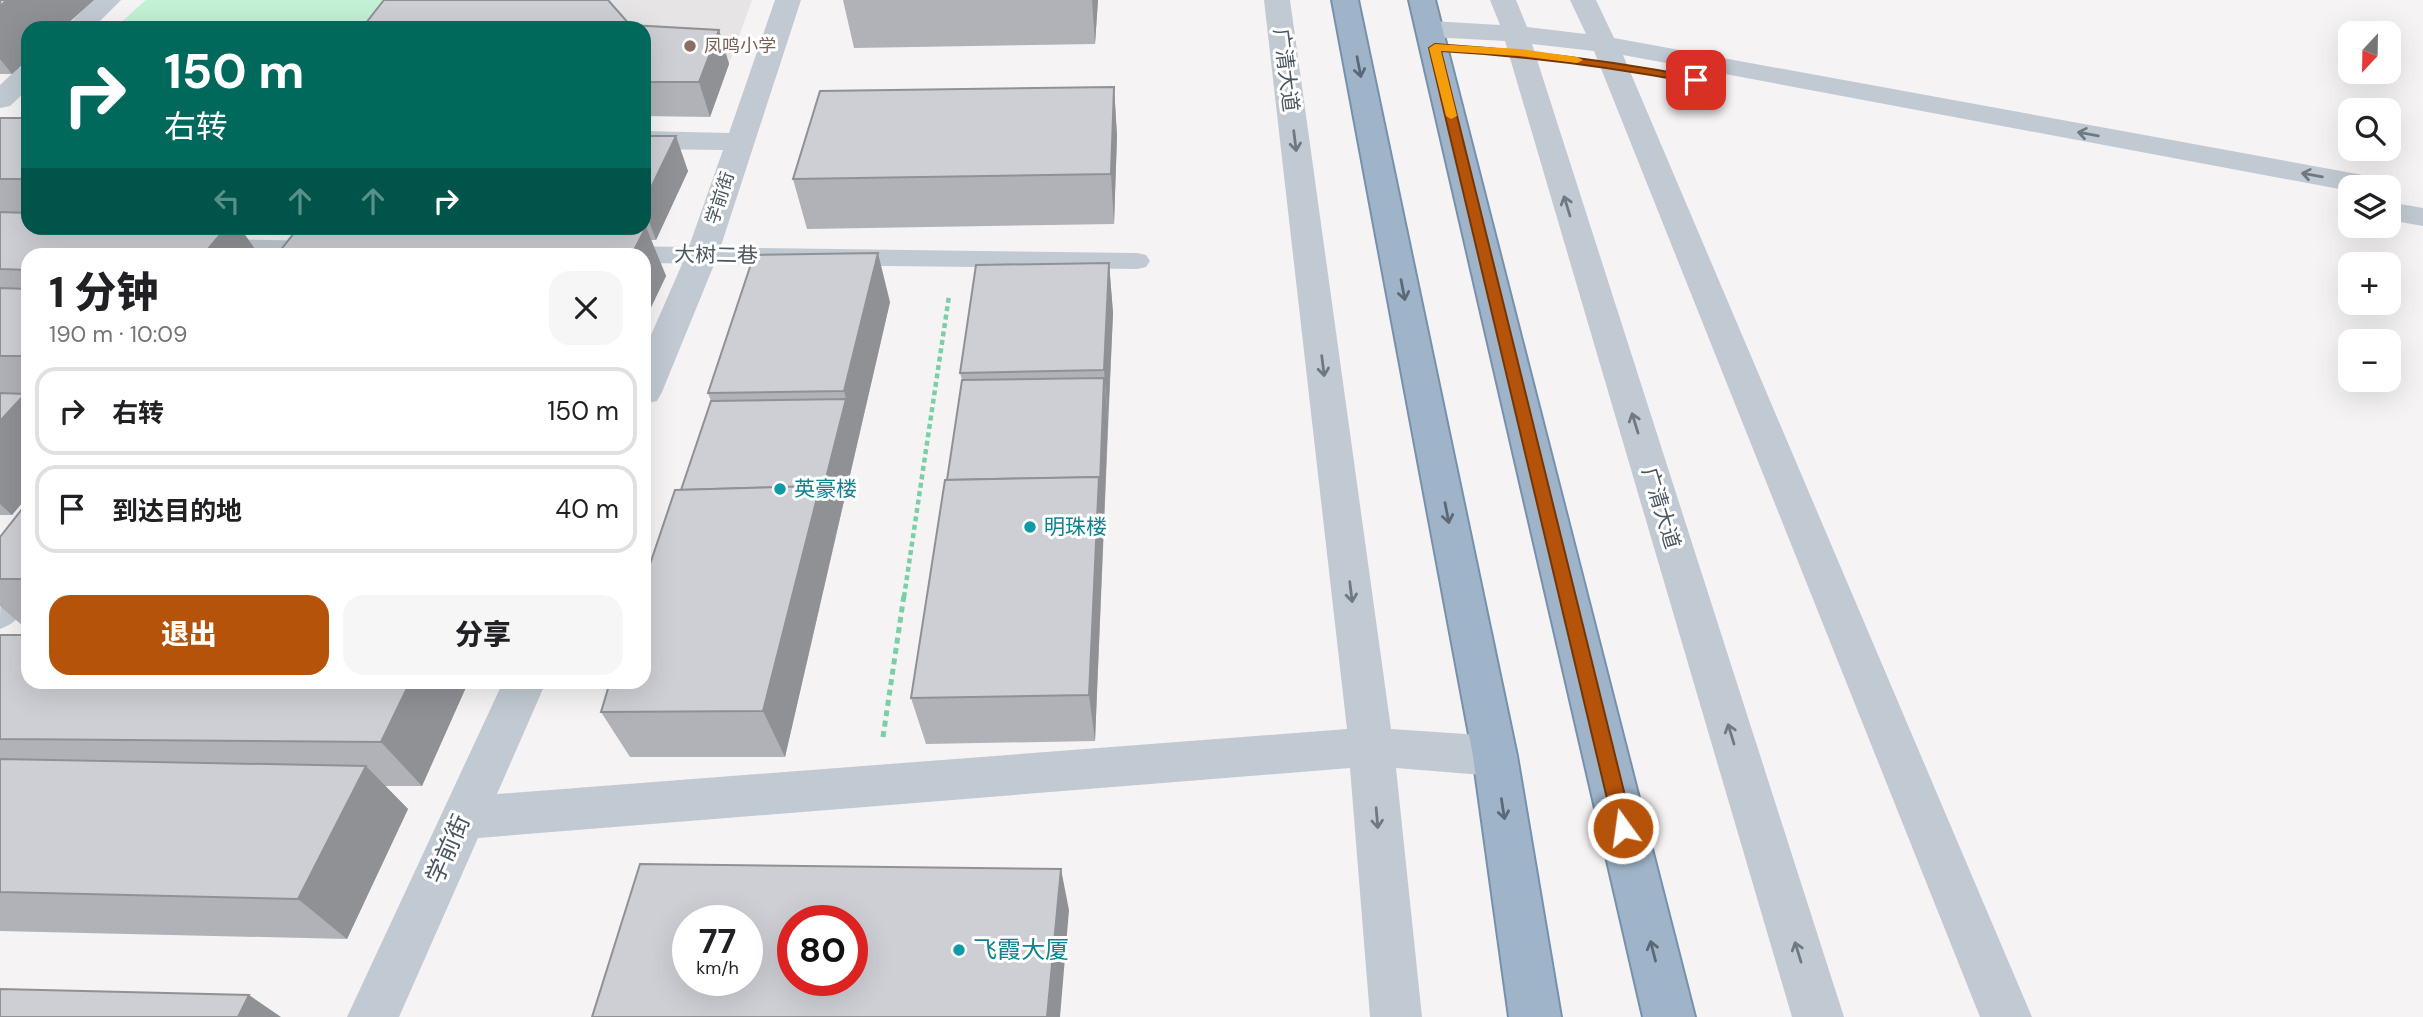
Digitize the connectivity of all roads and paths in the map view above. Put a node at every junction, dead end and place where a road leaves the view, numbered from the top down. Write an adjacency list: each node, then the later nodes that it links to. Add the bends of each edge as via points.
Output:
1 (108, 0): 6 (street)
2 (788, 0): 13 (street, 学前街)
3 (1277, 0): 30 (street, 广清大道, one-way to 30)
4 (1345, 0): 31 (highway, one-way to 31)
5 (1584, 0): 9 (street)
6 (86, 21)
7 (1429, 26): 8 (street); 37 (highway, one-way to 7)
8 (1513, 29): 9 (street); 38 (street, 广清大道, one-way to 8)
9 (1609, 54): 14 (street, one-way to 9); 17 (street); 39 (street)
10 (21, 80): 11 (street)
11 (0, 100)
12 (651, 140): 13 (street)
13 (738, 142): 23 (street, 学前街)
14 (2338, 180)
15 (2401, 191): 16 (street)
16 (2423, 195)
17 (2338, 202)
18 (2401, 213): 19 (street)
19 (2423, 217)
20 (193, 247): 21 (lane)
21 (268, 248)
22 (651, 254): 23 (lane, 大树二巷)
23 (702, 255): 24 (lane, 大树二巷); 26 (street, 学前街)
24 (955, 259): 25 (lane, 大树二巷); 32 (path)
25 (1137, 261)
26 (651, 375)
27 (21, 587): 28 (lane)
28 (0, 615)
29 (522, 689): 33 (street, 学前街)
30 (1371, 747): 31 (street); 32 (street); 35 (street, 广清大道, one-way to 35)
31 (1495, 756): 36 (highway, one-way to 36)
32 (875, 786): 33 (street)
33 (462, 818): 34 (street, 学前街)
34 (373, 1017)
35 (1396, 1017)
36 (1535, 1017)
37 (1669, 1017)
38 (1818, 1017)
39 (2006, 1017)

